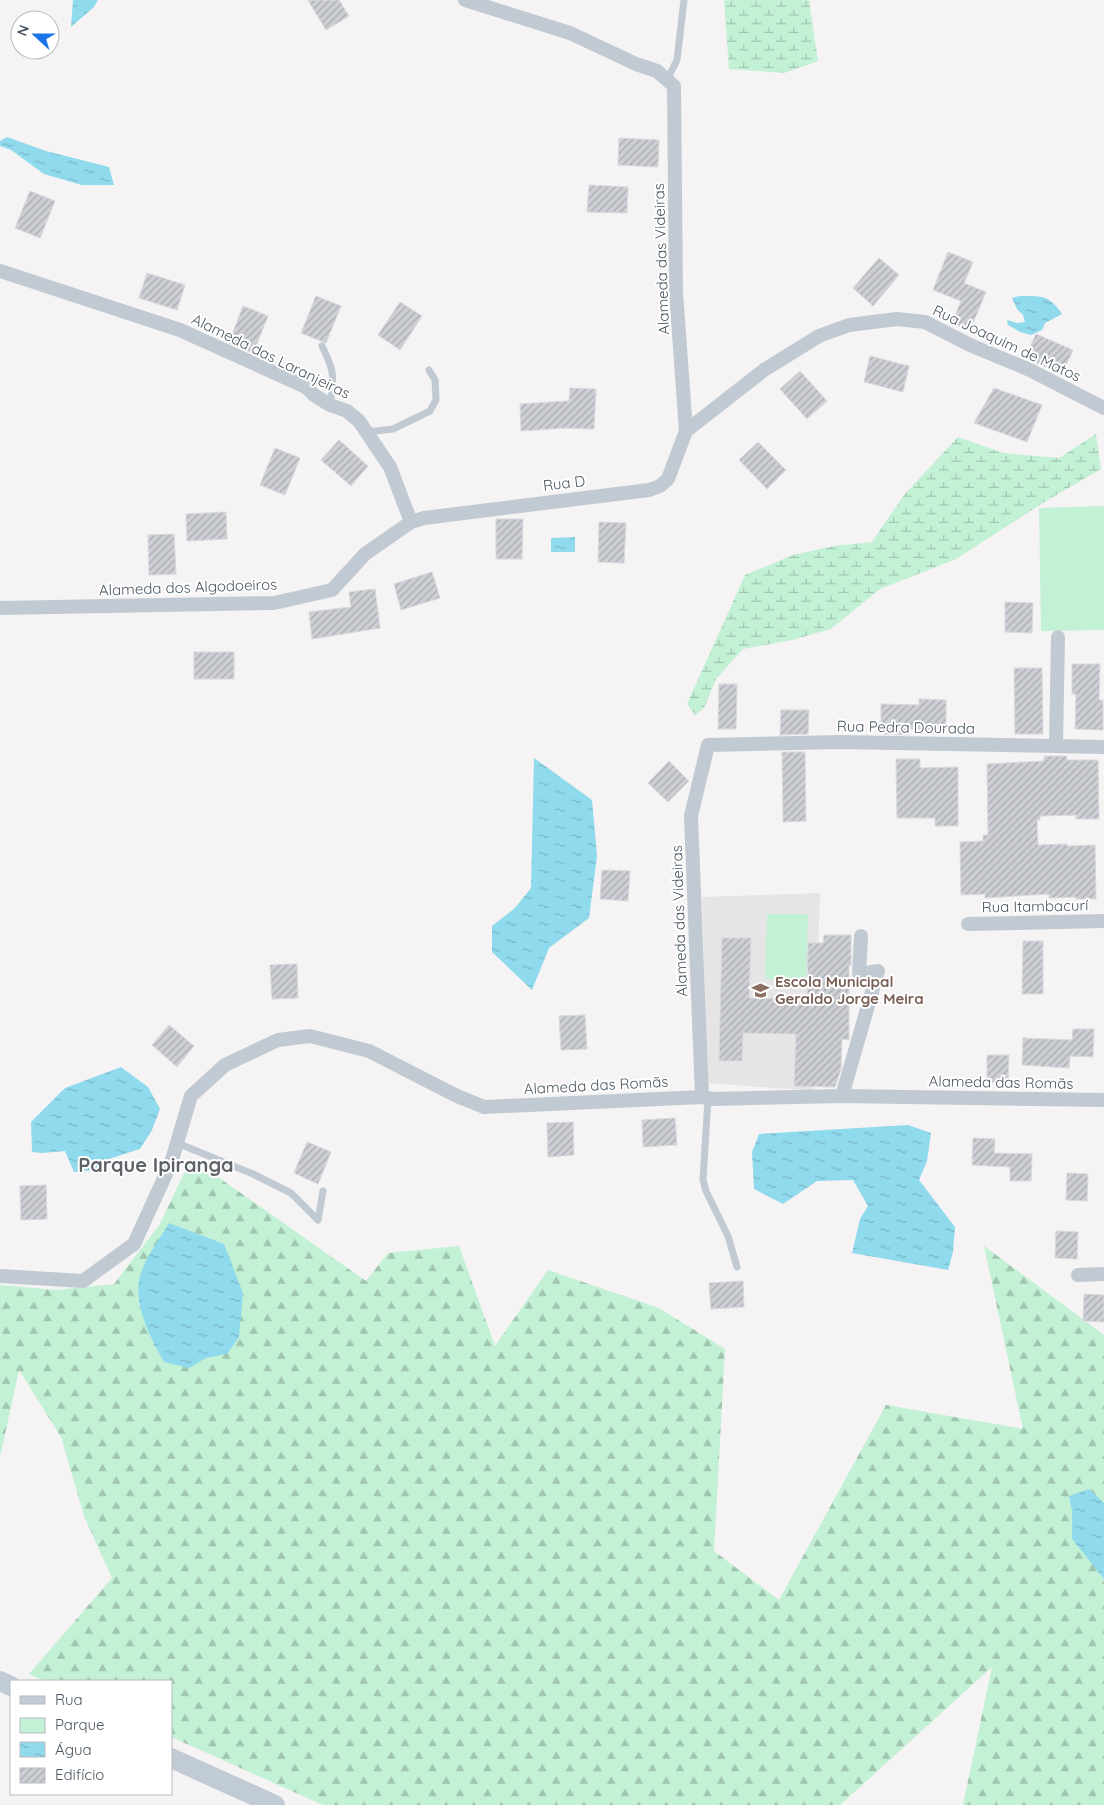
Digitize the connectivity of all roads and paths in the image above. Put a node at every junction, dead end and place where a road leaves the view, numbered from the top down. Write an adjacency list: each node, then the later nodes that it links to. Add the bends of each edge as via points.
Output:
1 (465, 0): 3 (street, via 570,33 657,71)
2 (684, 0): 3 (lane, via 677,60)
3 (670, 83): 9 (street, Alameda das Videiras, via 676,292)
4 (0, 271): 7 (street, Alameda das Laranjeiras, via 180,330 306,388)
5 (322, 346): 7 (lane, via 332,366)
6 (429, 370): 10 (lane, via 435,380 436,400 430,412 393,429)
7 (330, 405): 10 (street, Alameda das Laranjeiras, via 347,410)
8 (1104, 408): 9 (street, Rua Joaquim de Matos, via 925,322 897,319 849,325 819,336 764,370)
9 (686, 431): 11 (street, Rua D, via 668,479 649,490 463,512)
10 (366, 432): 11 (street, Alameda das Laranjeiras, via 390,467)
11 (411, 522): 12 (street, Alameda dos Algodoeiros, via 365,554 332,590 274,604)
12 (0, 608)
13 (1058, 636): 15 (street)
14 (708, 745): 15 (street, Rua Pedra Dourada, via 840,742); 21 (street, Alameda das Videiras, via 691,816)
15 (1056, 745): 16 (street, Rua Pedra Dourada)
16 (1104, 747)
17 (1104, 921): 18 (street, Rua Itambacurí)
18 (968, 924)
19 (861, 936): 20 (street, via 859,974 878,971)
20 (842, 1096): 21 (street, Alameda das Romãs); 22 (street, Alameda das Romãs)
21 (705, 1097): 23 (street, Alameda das Romãs, via 484,1107 369,1051 310,1036 278,1040 225,1065 191,1096); 25 (lane, via 703,1180 728,1236)
22 (1104, 1100)
23 (177, 1143): 24 (lane, via 291,1193 318,1220); 28 (street, Alameda das Romãs, via 134,1244 83,1281)
24 (323, 1191)
25 (737, 1267)
26 (1104, 1274): 27 (street)
27 (1078, 1275)
28 (0, 1276)
29 (172, 1758): 30 (main road)
30 (275, 1805)

